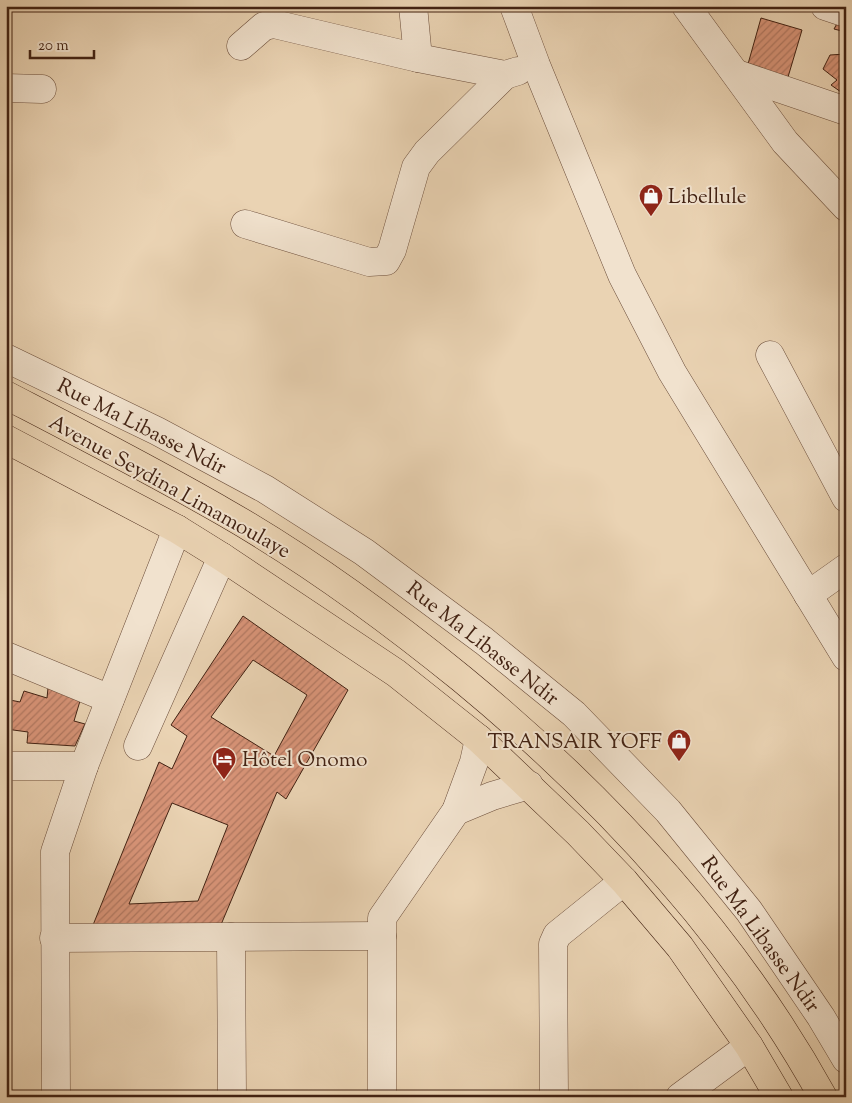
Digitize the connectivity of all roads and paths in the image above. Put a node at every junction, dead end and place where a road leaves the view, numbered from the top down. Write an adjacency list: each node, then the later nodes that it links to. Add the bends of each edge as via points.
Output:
1 (413, 6): 8 (street)
2 (514, 6): 9 (street)
3 (686, 6): 10 (street)
4 (825, 6): 5 (street)
5 (846, 13)
6 (291, 17): 7 (street, via 264,26); 8 (street)
7 (241, 46)
8 (418, 58): 11 (street)
9 (536, 65): 11 (street); 25 (street, via 622,275 672,372)
10 (737, 74): 14 (street); 15 (street, via 785,142)
11 (506, 75): 16 (street, via 427,152 416,167 386,261 369,262)
12 (6, 88): 13 (street)
13 (42, 90)
14 (846, 110)
15 (846, 207)
16 (245, 224)
17 (770, 355): 21 (street)
18 (6, 358): 40 (street, Rue Ma Libasse Ndir, via 157,431 265,489 364,552 484,641 574,714 668,811 749,911)
19 (6, 395): 47 (highway, Avenue Seydina Limamoulaye, via 168,481 320,572 407,634 485,699 608,810 666,873 763,1000)
20 (6, 440): 22 (highway, Avenue Seydina Limamoulaye)
21 (846, 498)
22 (177, 529): 23 (highway, Avenue Seydina Limamoulaye); 28 (street)
23 (222, 557): 29 (highway, Avenue Seydina Limamoulaye, via 396,672); 30 (street)
24 (846, 568): 25 (street)
25 (808, 595): 27 (street)
26 (6, 656): 28 (street)
27 (846, 656)
28 (110, 698): 32 (street)
29 (479, 739): 33 (highway, Avenue Seydina Limamoulaye); 34 (street)
30 (138, 746)
31 (6, 766): 32 (street)
32 (84, 766): 38 (street, via 55,852)
33 (529, 785): 34 (street); 35 (highway, Avenue Seydina Limamoulaye)
34 (456, 811): 36 (street, via 382,918)
35 (624, 880): 39 (highway, Avenue Seydina Limamoulaye, via 680,947); 44 (street, via 557,935 553,944)
36 (382, 936): 37 (street); 43 (street)
37 (231, 937): 38 (street); 42 (street)
38 (54, 938): 41 (street)
39 (749, 1046): 45 (street); 46 (highway, Avenue Seydina Limamoulaye)
40 (846, 1059)
41 (56, 1097)
42 (232, 1097)
43 (382, 1097)
44 (554, 1097)
45 (680, 1097)
46 (779, 1097)
47 (823, 1097)

